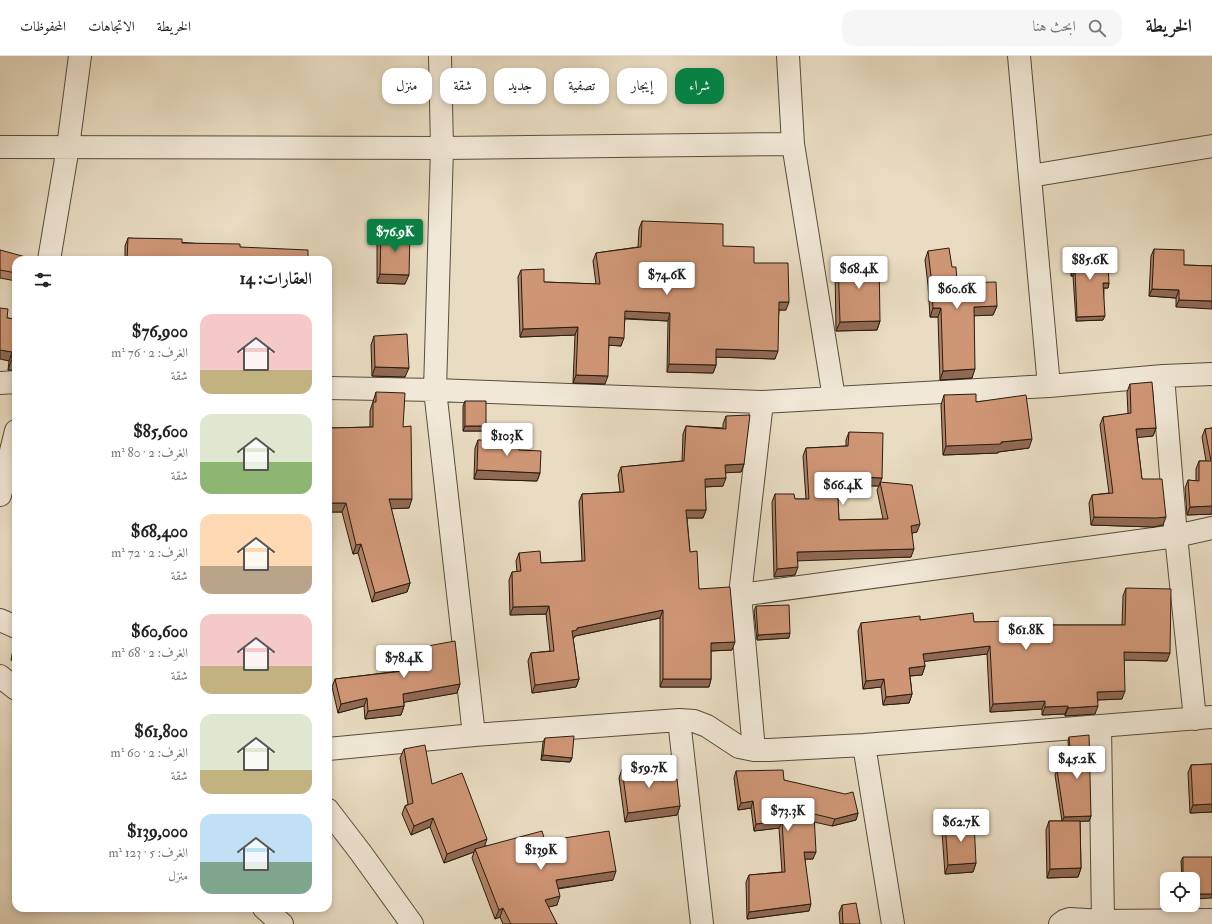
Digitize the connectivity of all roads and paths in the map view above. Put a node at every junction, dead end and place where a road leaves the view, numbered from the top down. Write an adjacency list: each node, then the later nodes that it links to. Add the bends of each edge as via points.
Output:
1 (80, 56): 8 (street)
2 (440, 56): 9 (street)
3 (788, 56): 5 (street)
4 (1019, 56): 10 (street)
5 (793, 144): 9 (street); 19 (street)
6 (1212, 146): 10 (street)
7 (0, 147): 8 (street)
8 (68, 147): 9 (street); 11 (street)
9 (442, 148): 18 (street)
10 (1030, 176): 16 (street)
11 (50, 256)
12 (1212, 374): 13 (street)
13 (1163, 376): 16 (street); 24 (street)
14 (12, 382): 15 (street)
15 (0, 383)
16 (1049, 386): 19 (street)
17 (332, 388): 18 (street)
18 (435, 390): 20 (street); 33 (street)
19 (834, 398): 20 (street)
20 (762, 402): 25 (street)
21 (12, 447): 22 (street)
22 (0, 495)
23 (1212, 528): 24 (street)
24 (1176, 536): 25 (street); 30 (street)
25 (740, 595): 36 (street)
26 (0, 620): 27 (street)
27 (12, 625)
28 (0, 676): 29 (street)
29 (12, 686)
30 (1203, 718): 32 (street)
31 (679, 720): 33 (street); 36 (street, via 694,720 739,747); 43 (street)
32 (1100, 726): 34 (street); 40 (street)
33 (474, 735): 35 (street)
34 (864, 745): 36 (street); 44 (street)
35 (332, 749)
36 (754, 750)
37 (332, 815): 42 (street)
38 (268, 912): 41 (street)
39 (1212, 920): 40 (street)
40 (1103, 921): 45 (street, via 1070,919)
41 (282, 924)
42 (412, 924)
43 (702, 924)
44 (893, 924)
45 (1060, 924)

